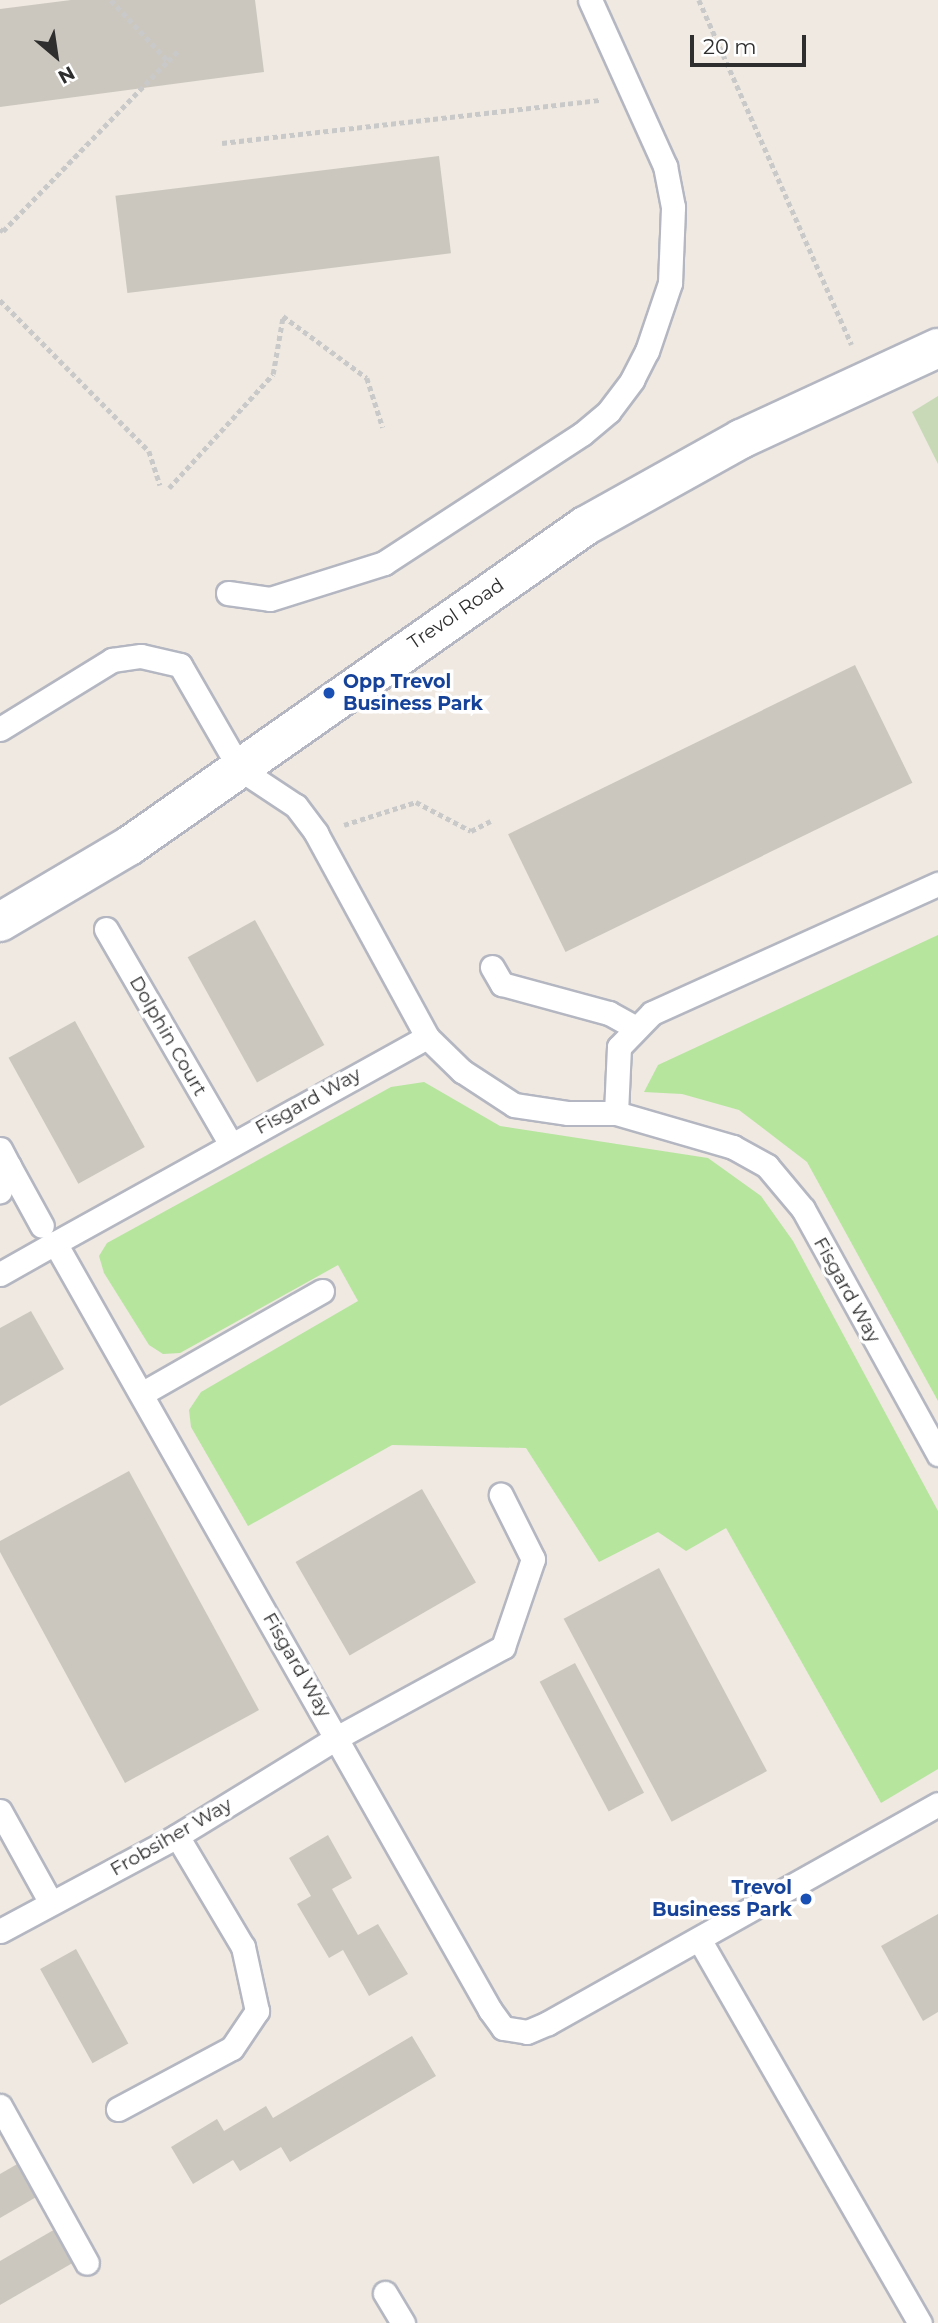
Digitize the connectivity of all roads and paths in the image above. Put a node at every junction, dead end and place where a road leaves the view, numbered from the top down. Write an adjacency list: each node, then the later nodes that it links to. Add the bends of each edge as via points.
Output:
1 (111, 0): 5 (path)
2 (590, 0): 6 (lane)
3 (699, 0): 11 (path)
4 (178, 51): 5 (path)
5 (168, 61): 8 (path)
6 (639, 105): 7 (path, via 613,99); 15 (lane, via 665,166 673,206 670,283 647,351 609,411 520,478 384,563 270,598)
7 (222, 143)
8 (1, 231)
9 (0, 300): 13 (path, via 149,451)
10 (938, 348): 11 (street, Trevol Road)
11 (869, 383): 17 (street, Trevol Road, via 741,439 585,526)
12 (383, 428): 14 (path, via 366,378 283,316 273,374)
13 (160, 485)
14 (169, 488)
15 (228, 593)
16 (0, 729): 17 (lane, via 112,660 141,656 180,665)
17 (240, 769): 19 (lane, Fisgard Way, via 296,806); 21 (street, Trevol Road, via 129,846)
18 (491, 821): 19 (path, via 471,831 416,802)
19 (316, 833): 25 (lane, Fisgard Way)
20 (938, 884): 24 (lane, via 652,1013)
21 (0, 922)
22 (106, 929): 27 (lane, Dolphin Court)
23 (492, 967): 24 (lane, via 502,984 609,1013)
24 (636, 1028): 26 (lane, via 620,1047)
25 (427, 1037): 26 (lane, Fisgard Way, via 462,1071 514,1105 568,1113); 27 (lane, Fisgard Way)
26 (616, 1113): 34 (lane, Fisgard Way, via 733,1147 767,1166 803,1209)
27 (230, 1143): 30 (lane, Fisgard Way)
28 (2, 1154): 29 (lane); 30 (lane)
29 (0, 1191)
30 (48, 1235): 31 (lane); 33 (lane, Fisgard Way)
31 (0, 1275)
32 (322, 1291): 33 (lane)
33 (143, 1393): 36 (lane, Fisgard Way)
34 (938, 1454)
35 (501, 1494): 36 (lane, Frobsiher Way, via 533,1559 503,1647)
36 (338, 1737): 39 (lane, Frobsiher Way); 42 (lane, Fisgard Way, via 503,2028 527,2032 548,2023)
37 (938, 1804): 42 (lane, Fisgard Way)
38 (0, 1811): 40 (lane)
39 (177, 1836): 40 (lane, Frobsiher Way); 44 (lane, via 243,1947 257,2011 232,2048)
40 (51, 1903): 41 (lane, Frobsiher Way)
41 (0, 1931)
42 (699, 1939): 48 (lane)
43 (0, 2106): 45 (lane)
44 (118, 2109)
45 (87, 2263)
46 (386, 2293): 47 (lane)
47 (403, 2323)
48 (920, 2323)

